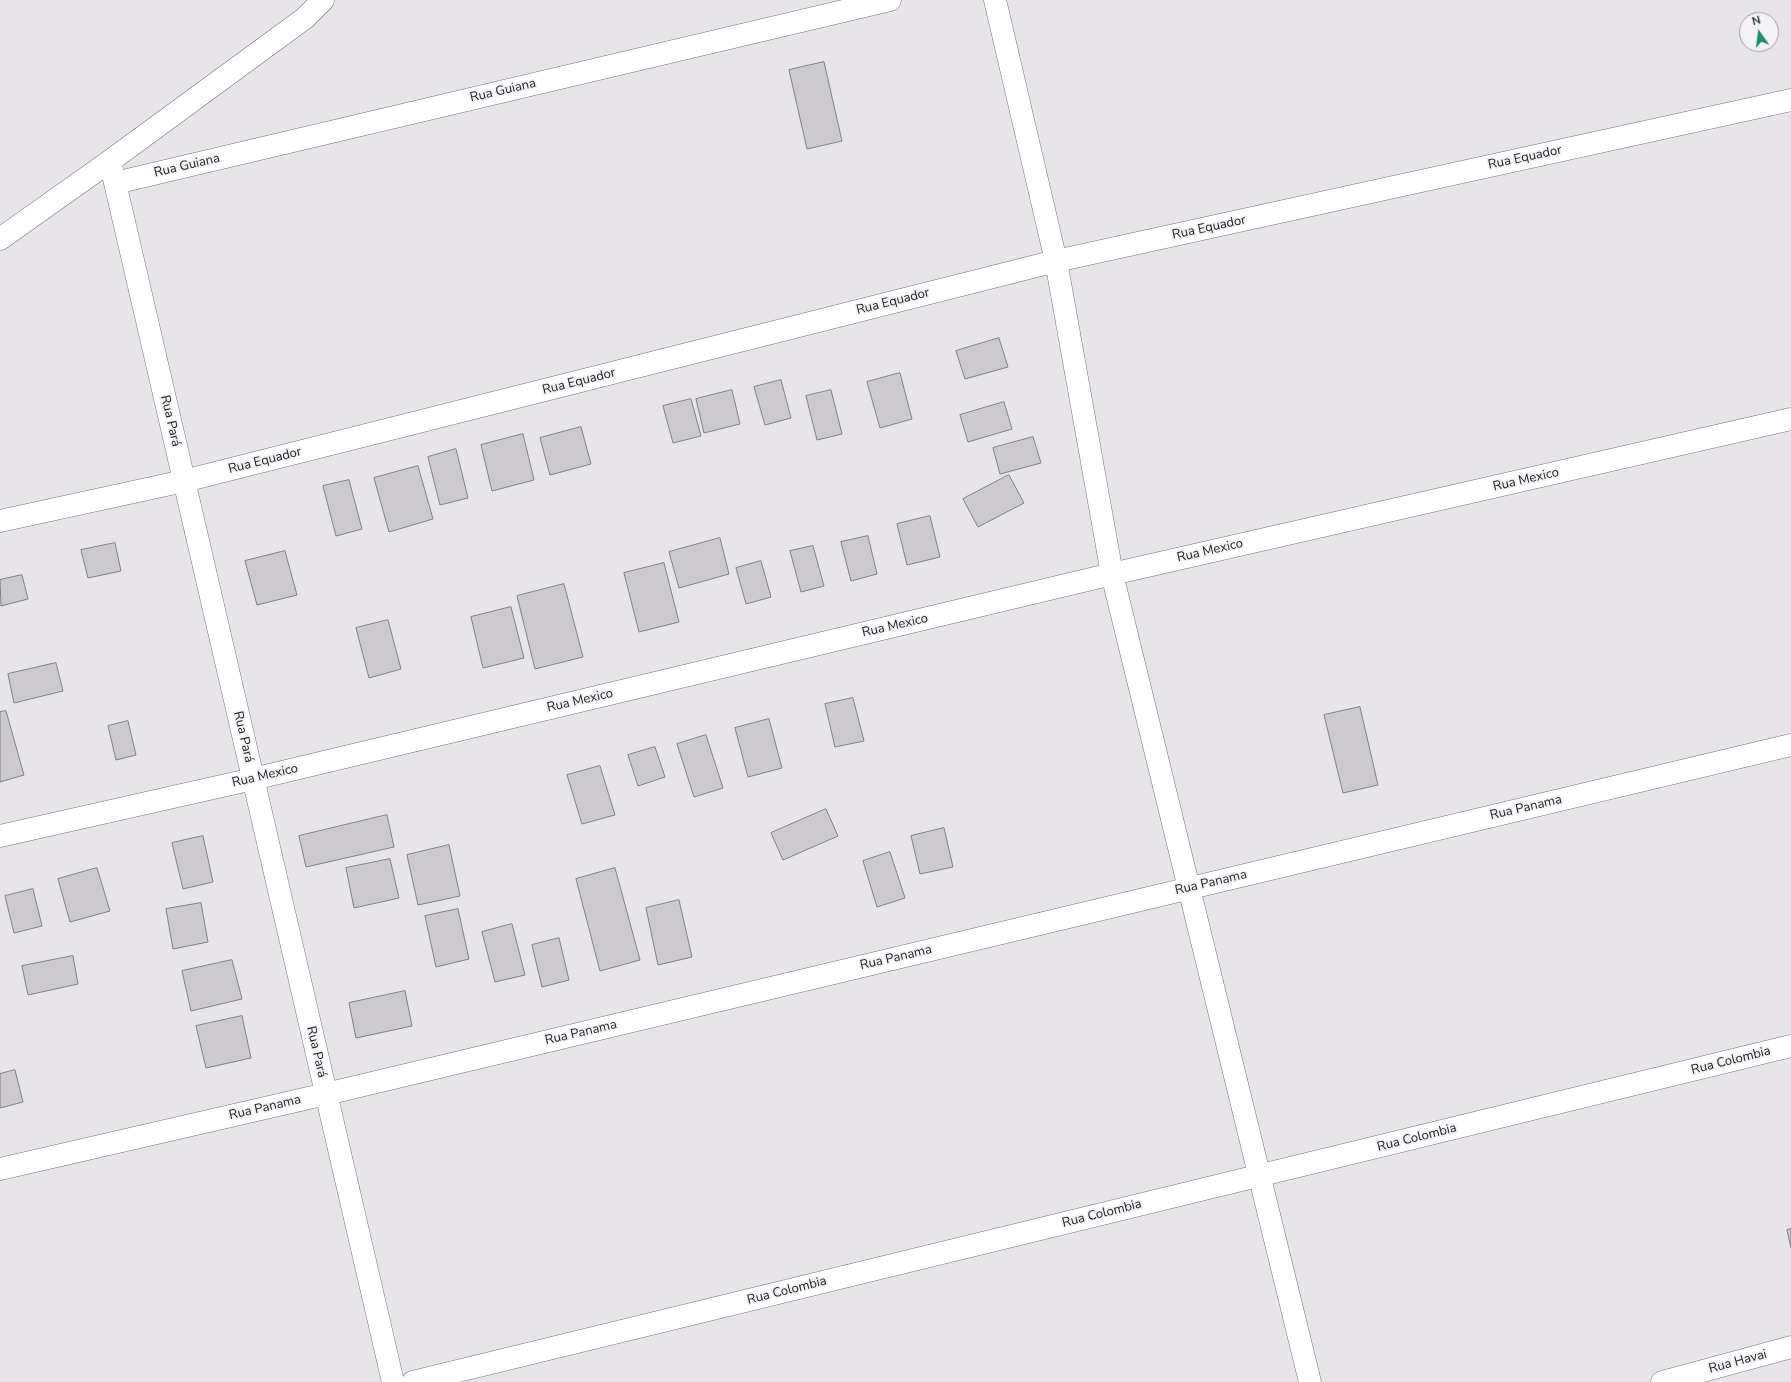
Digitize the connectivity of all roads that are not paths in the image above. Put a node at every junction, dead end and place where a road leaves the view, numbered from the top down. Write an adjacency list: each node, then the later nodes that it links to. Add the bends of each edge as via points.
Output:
1 (323, 0): 5 (street, via 305,18)
2 (890, 0): 6 (street, Rua Guiana)
3 (994, 0): 8 (street)
4 (1791, 100): 8 (street, Rua Equador)
5 (110, 161): 6 (street, Rua Pará); 7 (street)
6 (115, 183): 10 (street, Rua Pará)
7 (0, 239)
8 (1056, 261): 10 (street, Rua Equador); 12 (street)
9 (1791, 420): 12 (street, Rua Mexico)
10 (184, 481): 11 (street, Rua Equador); 14 (street, Rua Pará)
11 (0, 521)
12 (1112, 574): 14 (street, Rua Mexico); 16 (street)
13 (1791, 745): 16 (street, Rua Panama)
14 (253, 779): 15 (street, Rua Mexico); 18 (street, Rua Pará)
15 (0, 836)
16 (1189, 888): 18 (street, Rua Panama); 20 (street)
17 (1791, 1046): 20 (street, Rua Colombia)
18 (326, 1094): 19 (street, Rua Panama); 22 (street, Rua Pará)
19 (0, 1169)
20 (1260, 1176): 23 (street, Rua Colombia); 24 (street)
21 (1791, 1347): 25 (street, Rua Havai)
22 (393, 1382)
23 (412, 1382)
24 (1310, 1382)
25 (1662, 1382)

